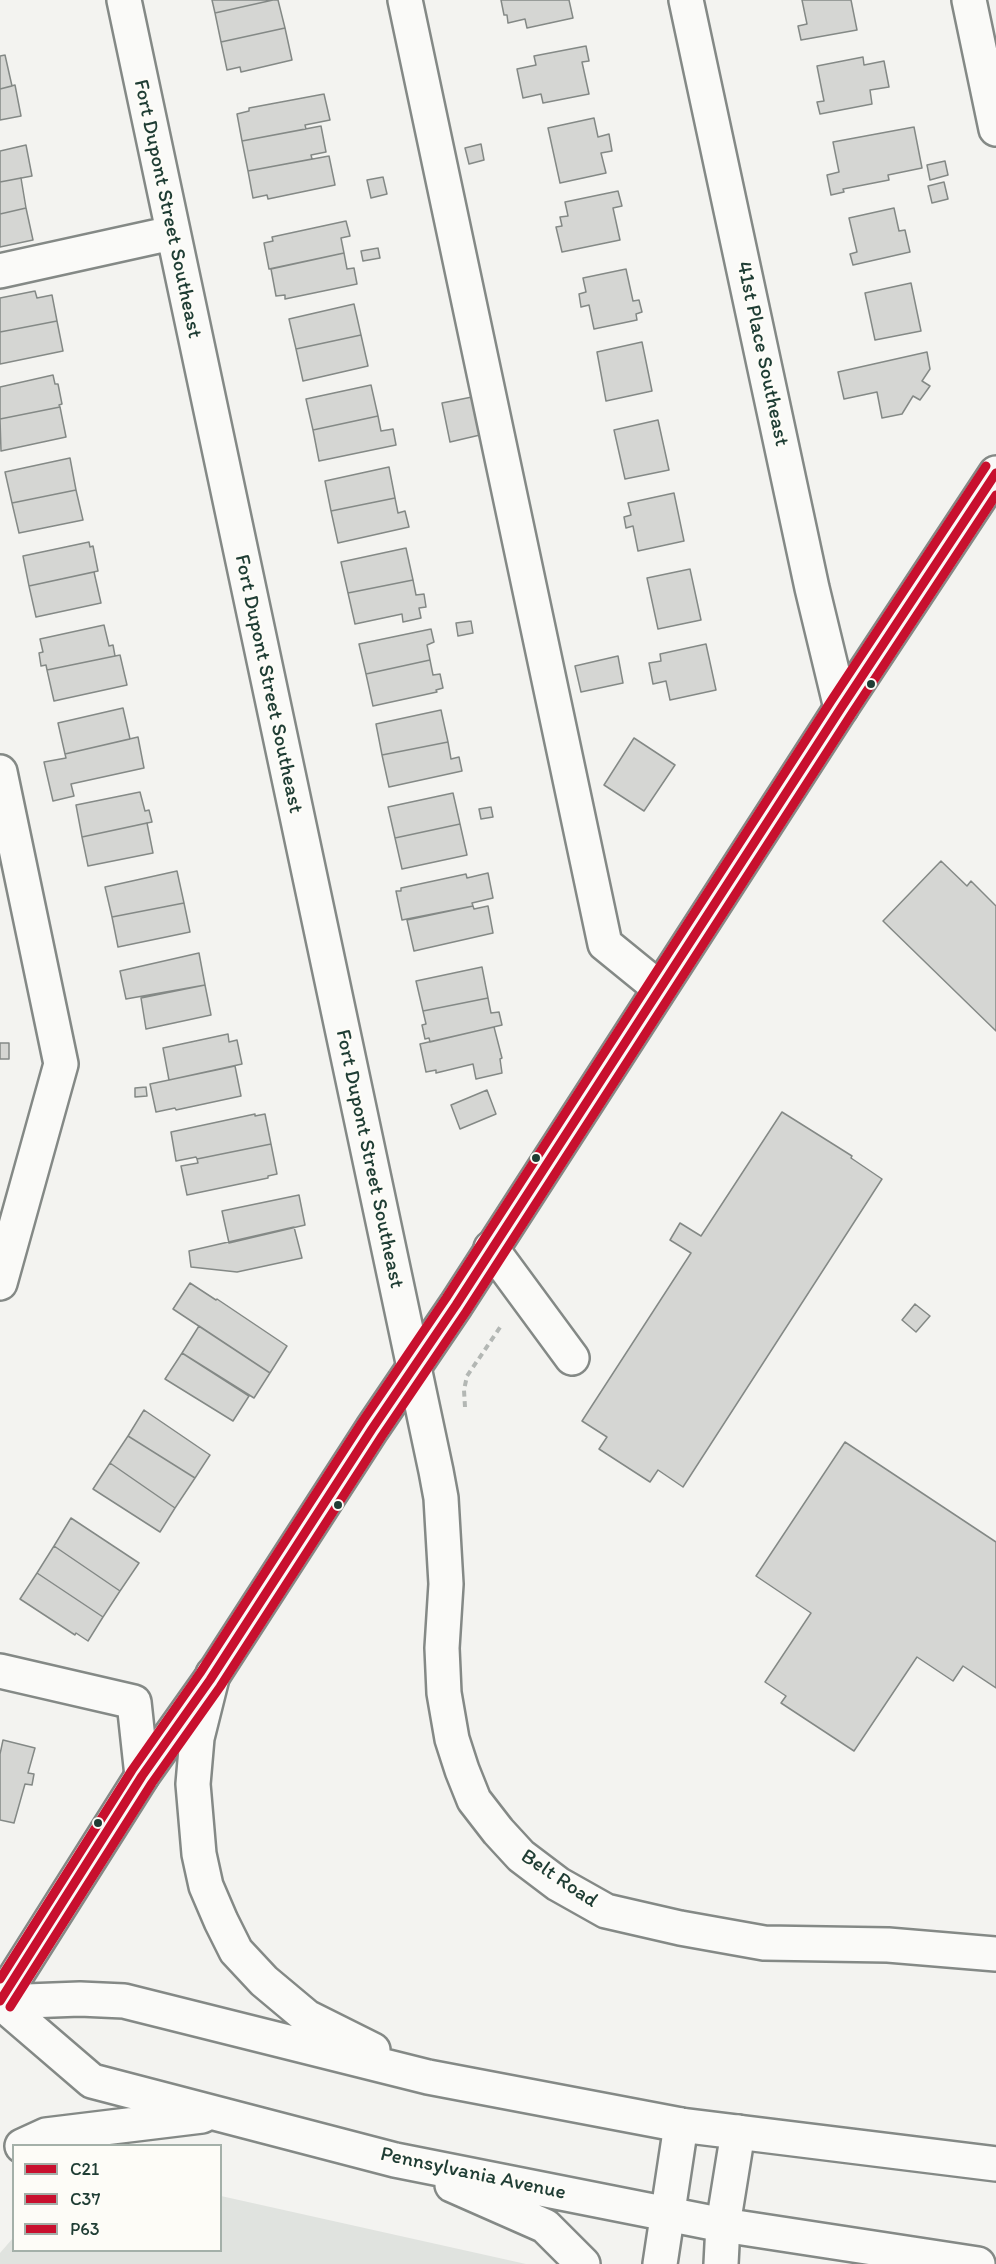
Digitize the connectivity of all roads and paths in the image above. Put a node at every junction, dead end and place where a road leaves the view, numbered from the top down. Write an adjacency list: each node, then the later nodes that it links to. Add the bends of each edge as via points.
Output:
1 (124, 0): 6 (main road, Fort Dupont Street Southeast)
2 (405, 0): 11 (main road, via 605,944)
3 (686, 0): 9 (main road, 41st Place Southeast)
4 (969, 0): 5 (main road)
5 (996, 129)
6 (172, 233): 7 (main road); 15 (main road, Fort Dupont Street Southeast)
7 (0, 271)
8 (996, 473): 9 (main road)
9 (841, 708): 11 (main road)
10 (0, 772): 13 (main road, via 61,1064)
11 (659, 988): 12 (main road)
12 (491, 1248): 14 (main road); 15 (main road)
13 (0, 1283)
14 (572, 1358)
15 (413, 1368): 17 (main road); 19 (main road, Belt Road, via 441,1498 446,1584 444,1693 452,1739 474,1800 521,1856 558,1884 606,1911 680,1928 764,1943 888,1945)
16 (0, 1671): 18 (main road, via 134,1702)
17 (213, 1674): 18 (main road); 21 (main road, via 197,1738 195,1824 206,1886 236,1951 307,2017)
18 (142, 1776): 20 (main road)
19 (996, 1954)
20 (0, 2002): 21 (main road, via 124,2001); 22 (main road, Pennsylvania Avenue, via 92,2081)
21 (428, 2077): 23 (main road)
22 (221, 2114): 25 (main road, via 46,2135); 26 (main road, Pennsylvania Avenue)
23 (681, 2125): 24 (main road); 28 (main road)
24 (738, 2132): 27 (main road); 29 (main road)
25 (24, 2144)
26 (395, 2160): 28 (main road, Pennsylvania Avenue); 31 (main road, via 545,2226)
27 (996, 2164)
28 (667, 2214): 29 (main road, Pennsylvania Avenue); 32 (main road)
29 (723, 2225): 30 (main road, Pennsylvania Avenue); 33 (main road)
30 (951, 2263)
31 (583, 2264)
32 (660, 2264)
33 (721, 2264)

